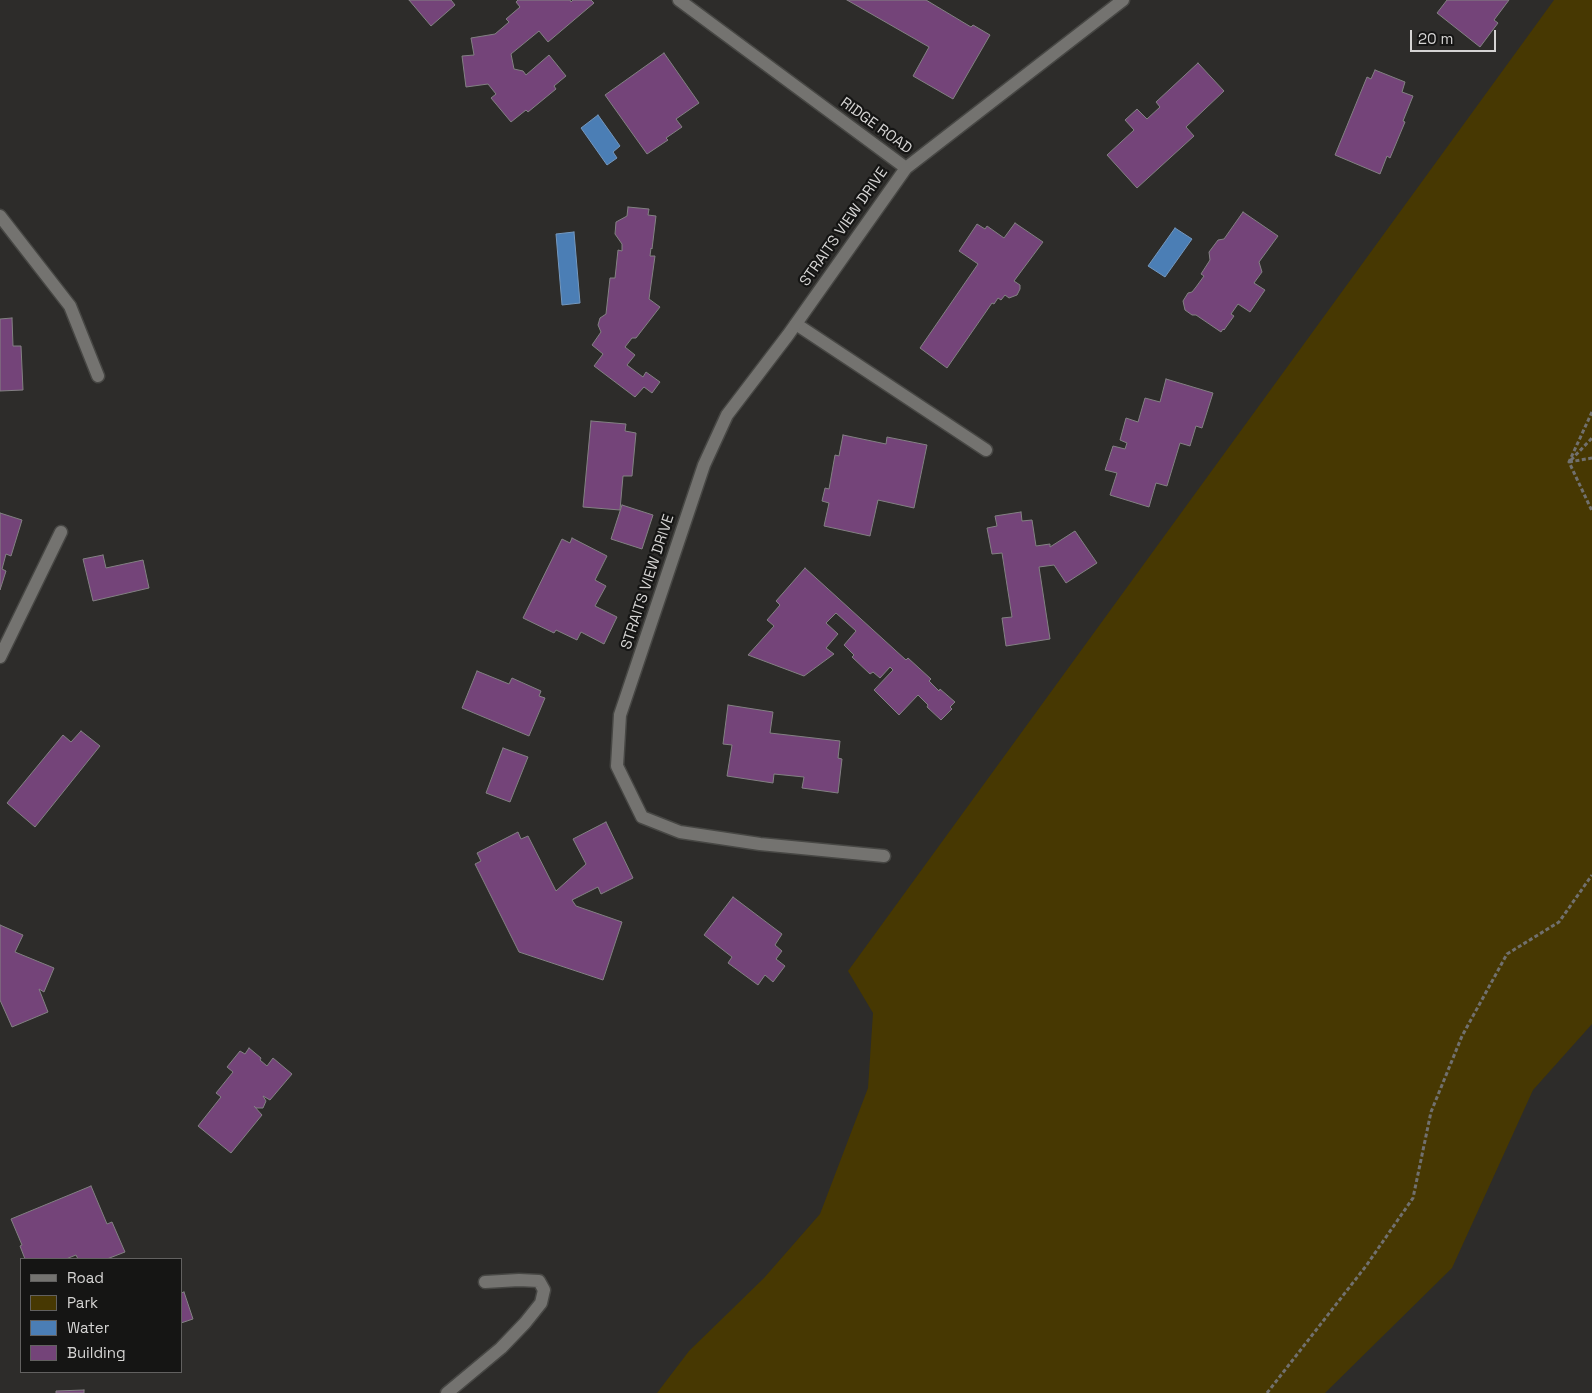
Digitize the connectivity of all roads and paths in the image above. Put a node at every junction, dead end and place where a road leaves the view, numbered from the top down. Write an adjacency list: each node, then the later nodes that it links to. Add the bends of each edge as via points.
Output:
1 (679, 0): 3 (street, RIDGE ROAD)
2 (1123, 0): 3 (street, RIDGE ROAD)
3 (906, 168): 5 (street, STRAITS VIEW DRIVE)
4 (0, 216): 6 (street, via 70,306)
5 (796, 324): 9 (street); 15 (street, STRAITS VIEW DRIVE, via 727,415 704,465 620,715 617,766 642,817 680,832 760,844)
6 (98, 376)
7 (1592, 412): 11 (path)
8 (1592, 438): 11 (path)
9 (986, 450)
10 (1592, 458): 11 (path)
11 (1569, 462): 12 (path)
12 (1592, 511)
13 (61, 532): 14 (street)
14 (0, 657)
15 (884, 856)
16 (1592, 875): 19 (path, via 1559,922 1507,954 1462,1036 1432,1112 1413,1198 1366,1266)
17 (485, 1282): 18 (street, via 539,1280 544,1290 541,1303 500,1348)
18 (447, 1393)
19 (1267, 1393)

